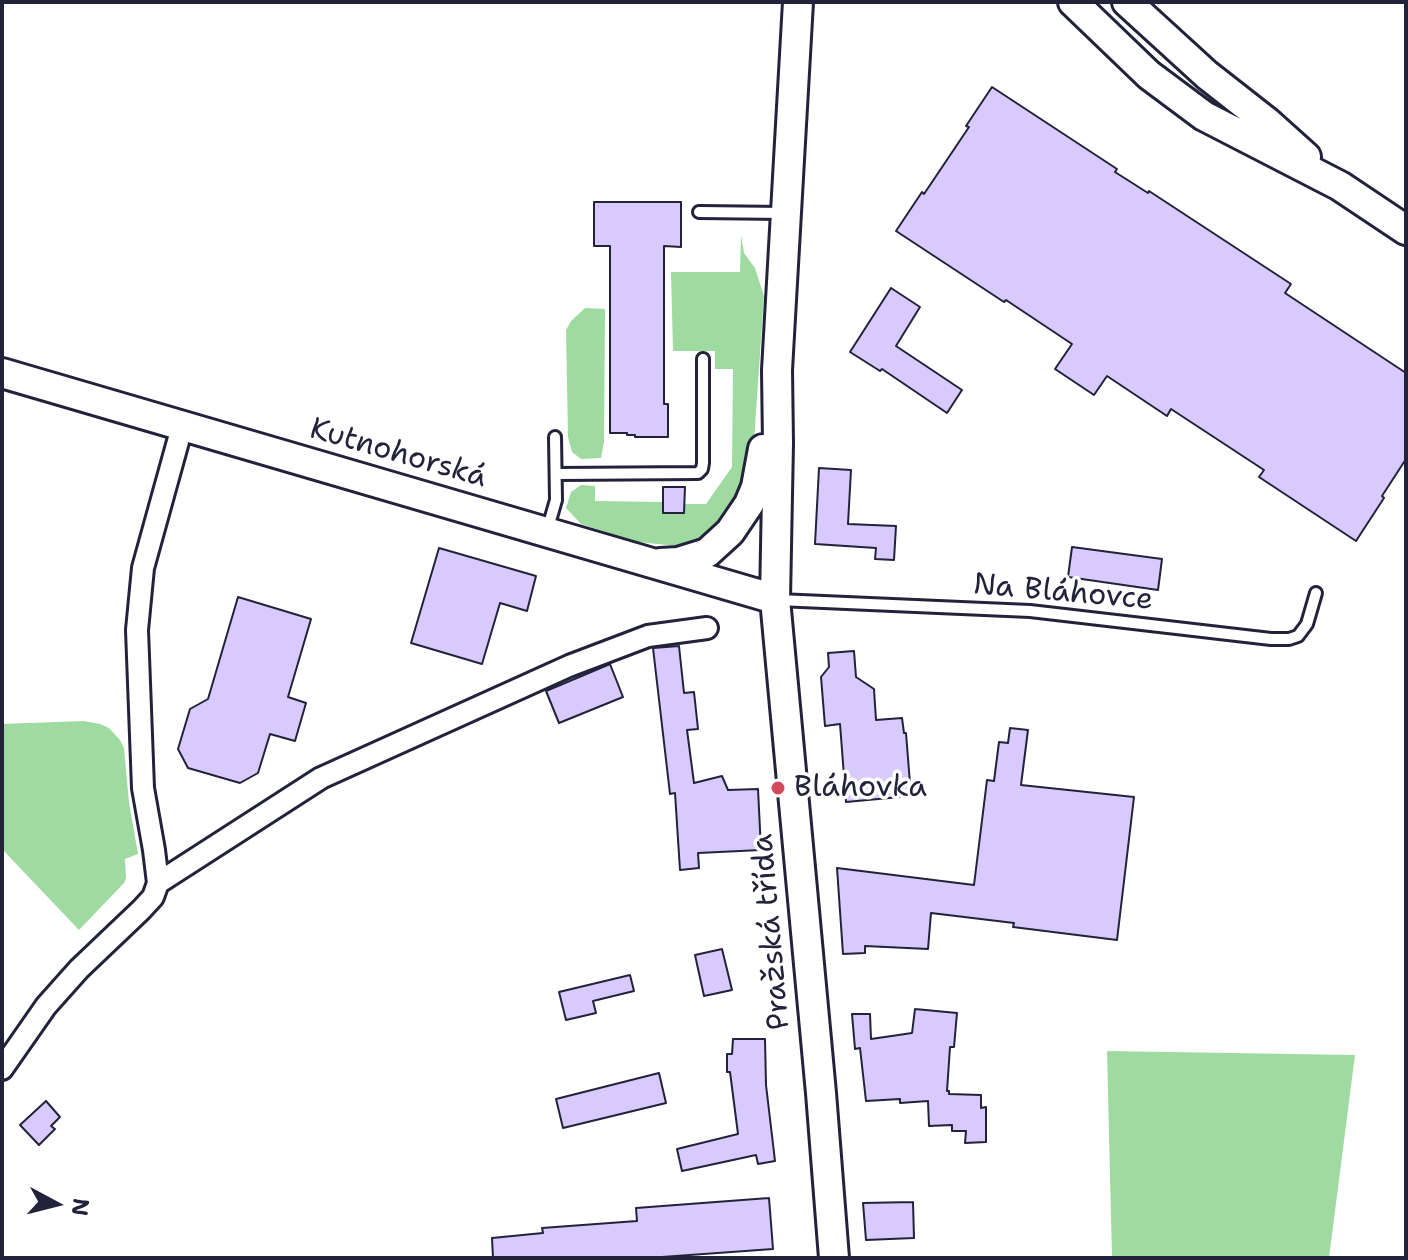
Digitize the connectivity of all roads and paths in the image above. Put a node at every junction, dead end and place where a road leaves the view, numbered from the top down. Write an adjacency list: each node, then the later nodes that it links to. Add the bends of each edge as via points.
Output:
1 (798, 2): 6 (main road)
2 (1073, 2): 4 (main road, via 1149,75 1204,116)
3 (1127, 2): 4 (main road)
4 (1340, 186): 7 (main road)
5 (699, 212): 6 (lane)
6 (786, 213): 9 (main road)
7 (1406, 230)
8 (703, 359): 13 (lane, via 703,463 698,473)
9 (777, 370): 15 (main road, via 759,478 740,520 707,553 693,559); 17 (main road, Pražská třída)
10 (2, 373): 11 (main road, Kutnohorská)
11 (182, 427): 14 (main road, Kutnohorská); 19 (street, via 143,568 137,630 143,788)
12 (555, 437): 13 (lane)
13 (557, 474): 14 (lane)
14 (547, 533): 15 (main road, Kutnohorská)
15 (638, 559): 17 (main road, Kutnohorská)
16 (1316, 593): 17 (lane, Na Bláhovce, via 1307,624 1289,639 1030,611)
17 (775, 599): 21 (main road, Pražská třída)
18 (707, 628): 19 (street, via 648,636 569,666 321,778)
19 (158, 883): 20 (street, via 153,897 46,1006)
20 (2, 1069)
21 (834, 1258)

